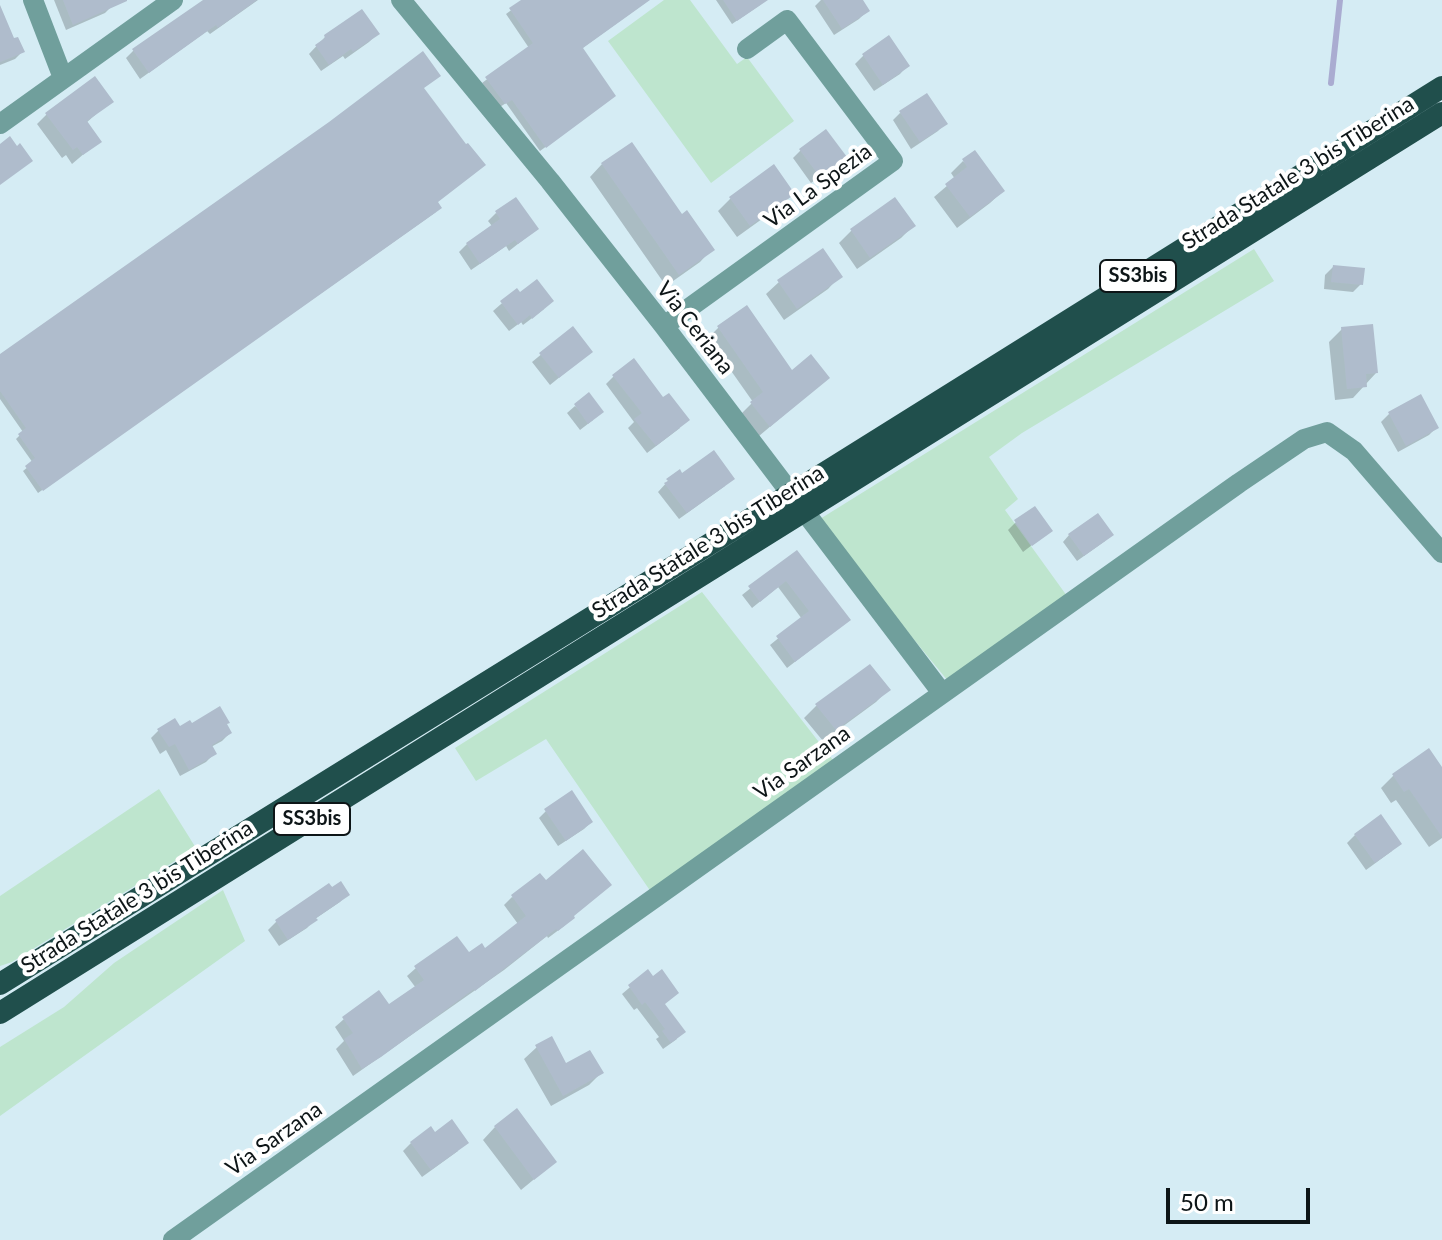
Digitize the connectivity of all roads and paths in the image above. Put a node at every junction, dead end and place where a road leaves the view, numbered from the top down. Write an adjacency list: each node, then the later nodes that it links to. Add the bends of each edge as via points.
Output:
1 (33, 0): 5 (street)
2 (173, 0): 5 (street)
3 (401, 0): 9 (street, Via Ceriana)
4 (747, 49): 9 (street, Via La Spezia, via 787,20 893,161)
5 (63, 78): 8 (street)
6 (1442, 87): 12 (highway, Strada Statale 3 bis Tiberina / SS3bis)
7 (1442, 113): 13 (highway, Strada Statale 3 bis Tiberina / SS3bis)
8 (0, 124)
9 (664, 326): 11 (street, Via Ceriana)
10 (1442, 553): 11 (street, Via Sarzana, via 1354,451 1327,432 1304,439 1239,483)
11 (942, 693): 14 (street, Via Sarzana)
12 (0, 984)
13 (0, 1013)
14 (173, 1240)

